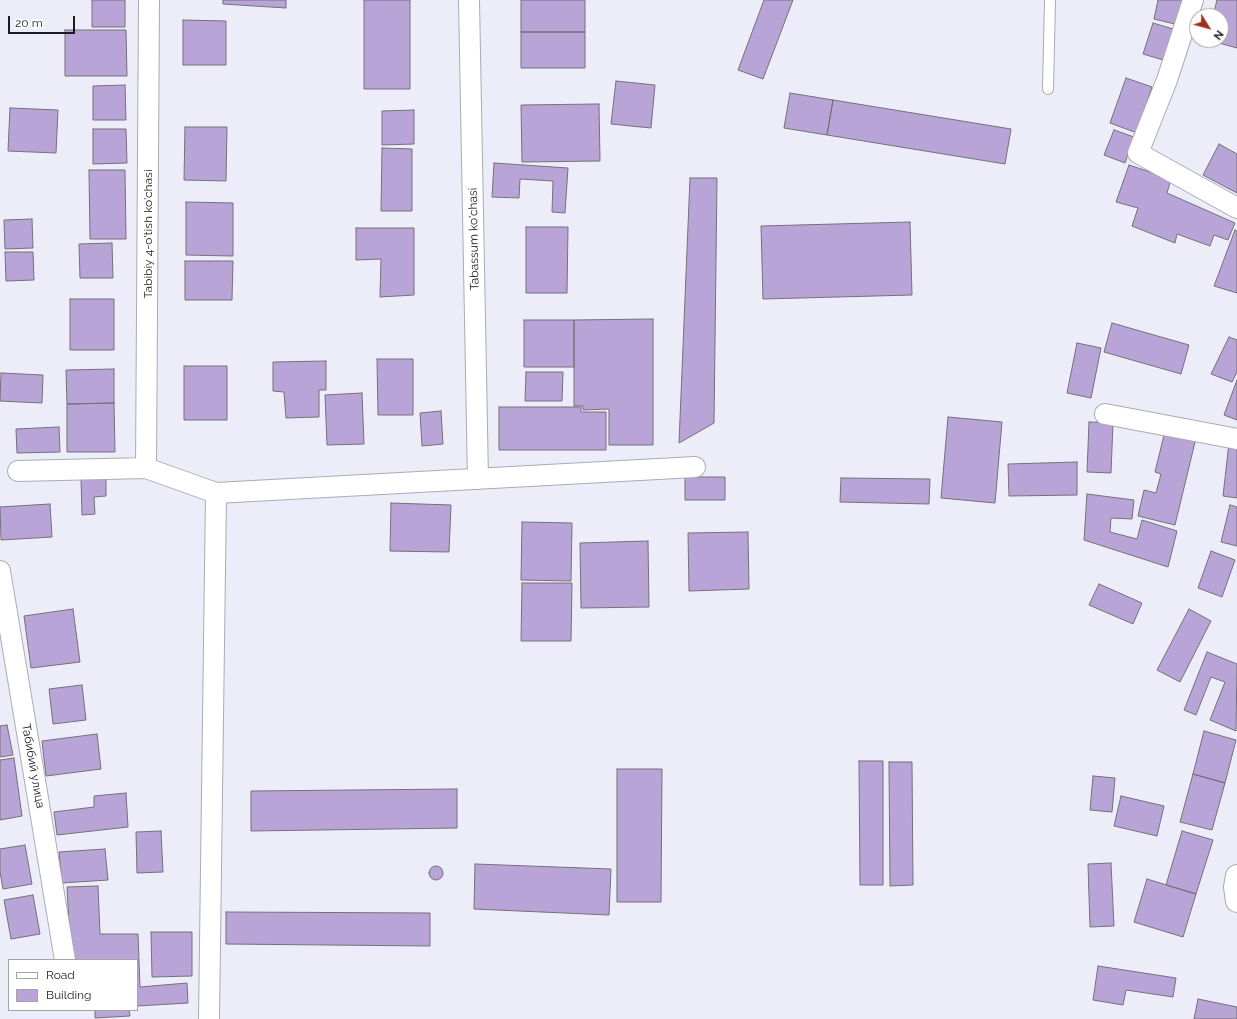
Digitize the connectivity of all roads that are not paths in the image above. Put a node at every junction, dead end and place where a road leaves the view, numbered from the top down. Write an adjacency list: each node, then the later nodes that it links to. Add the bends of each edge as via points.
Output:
1 (149, 0): 10 (street, Tabibiy 4-o'tish ko'chasi)
2 (469, 0): 12 (street, Tabassum ko'chasi)
3 (1050, 0): 5 (lane)
4 (1193, 0): 6 (street, via 1138,153)
5 (1048, 89)
6 (1237, 208)
7 (1105, 414): 8 (street)
8 (1237, 439)
9 (695, 467): 12 (street)
10 (146, 468): 11 (street); 13 (street)
11 (18, 471)
12 (478, 479): 13 (street)
13 (216, 493): 18 (street)
14 (0, 571): 17 (street, Табибий улица)
15 (1237, 876): 16 (street)
16 (1237, 901)
17 (65, 959)
18 (209, 1019)

